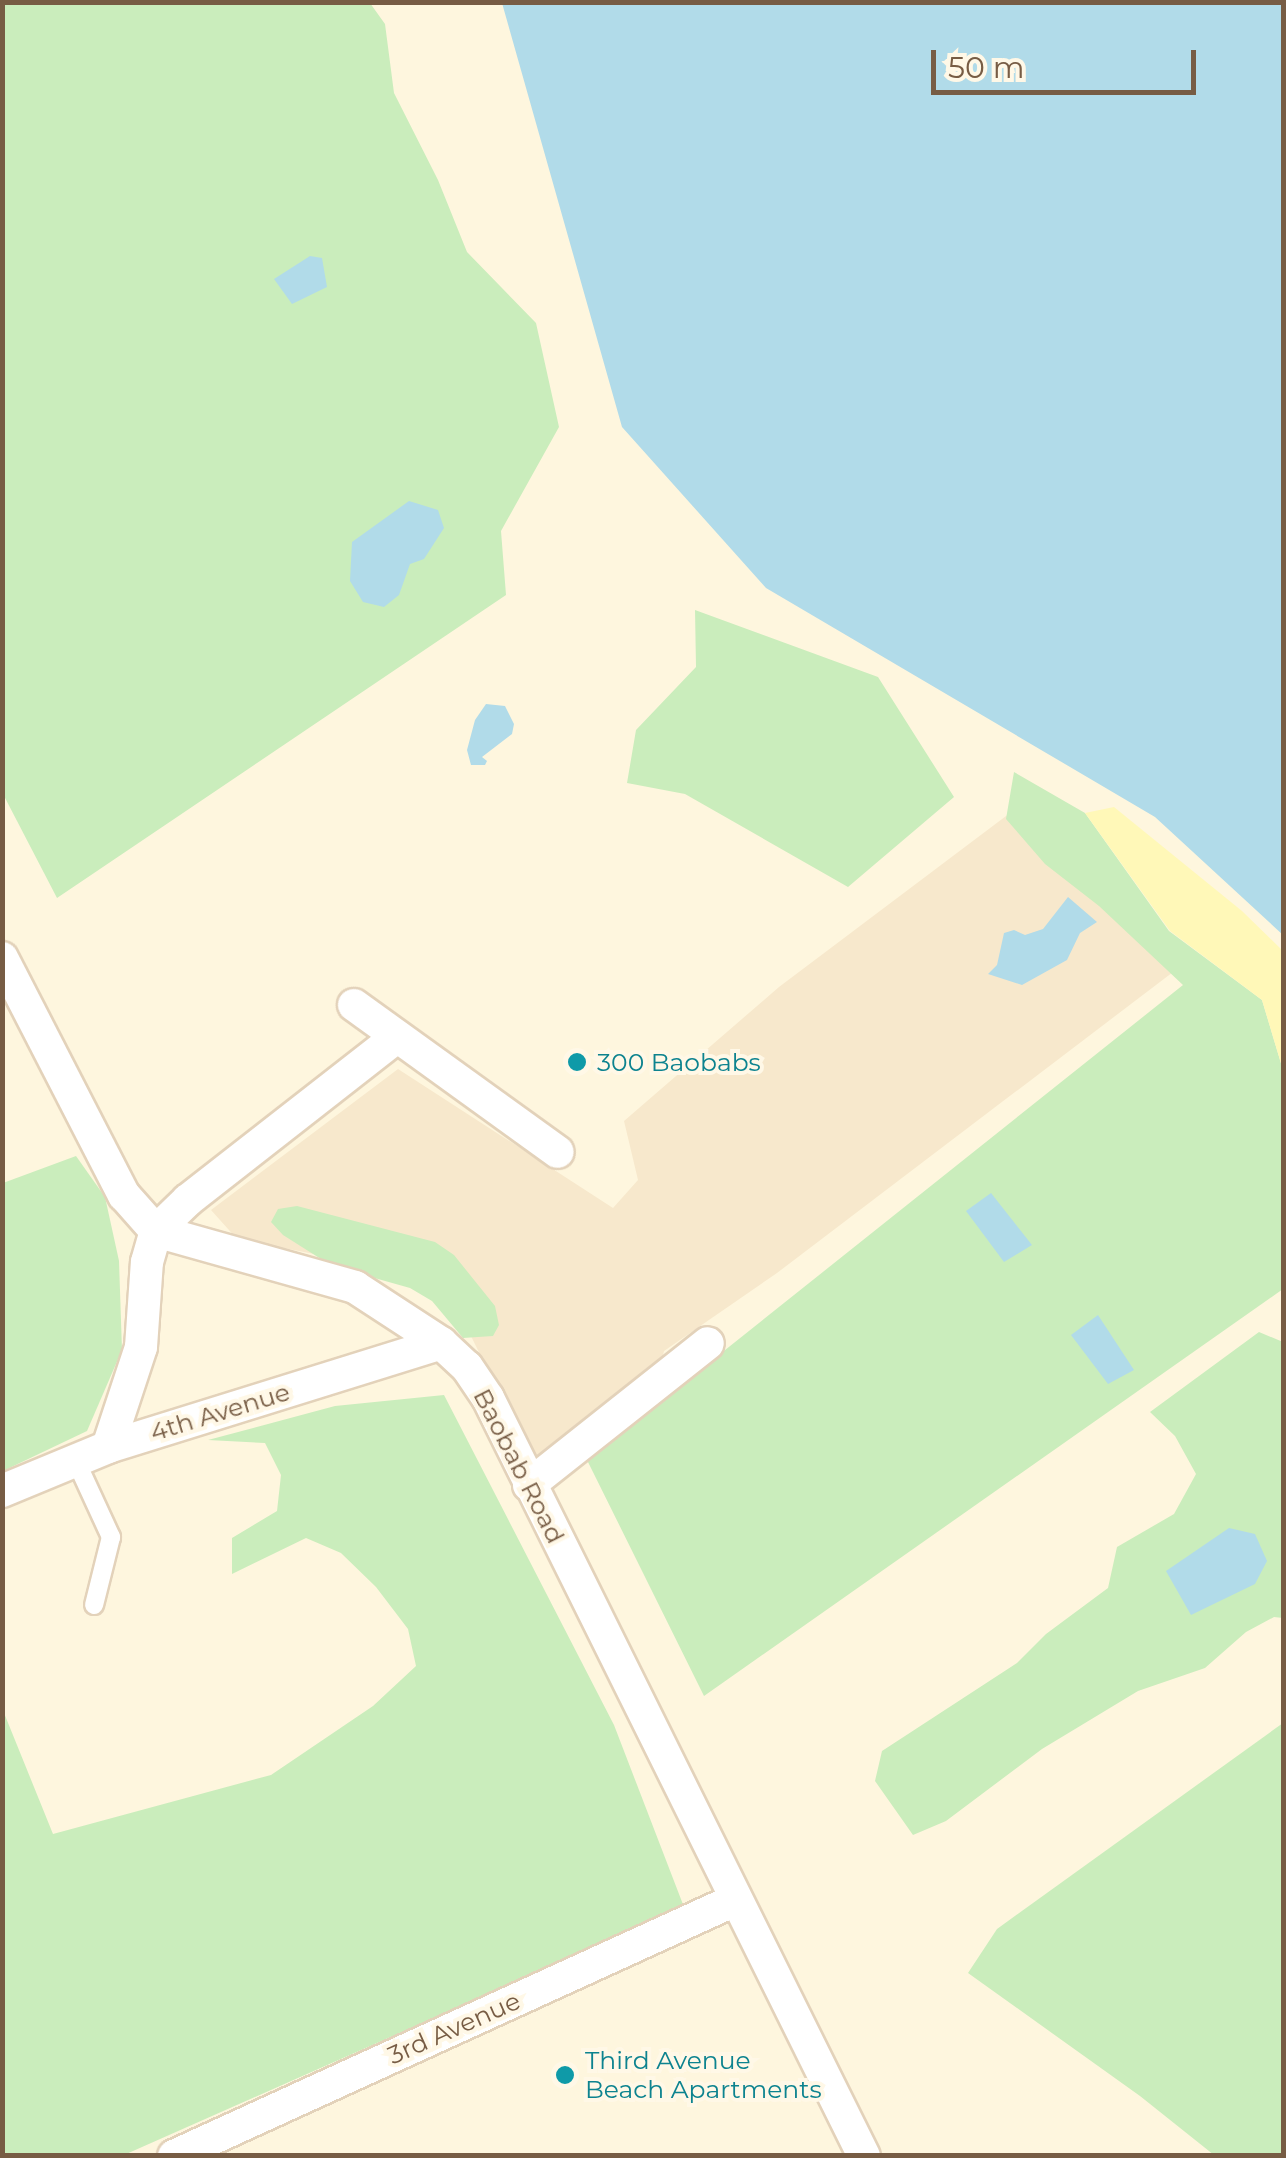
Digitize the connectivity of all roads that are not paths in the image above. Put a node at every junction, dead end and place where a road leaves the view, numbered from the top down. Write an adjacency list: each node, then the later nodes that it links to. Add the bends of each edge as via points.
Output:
1 (2, 958): 5 (street, via 124,1195)
2 (354, 1005): 3 (street)
3 (397, 1037): 4 (street); 5 (street)
4 (558, 1152)
5 (156, 1231): 6 (street, Baobab Road, via 355,1287); 8 (street, via 141,1347)
6 (442, 1343): 8 (street, 4th Avenue); 10 (street, Baobab Road, via 488,1398)
7 (708, 1343): 10 (street)
8 (108, 1447): 9 (street, 4th Avenue)
9 (76, 1460): 11 (street, 4th Avenue); 12 (lane, via 111,1536)
10 (529, 1484): 13 (street, Baobab Road)
11 (2, 1491)
12 (94, 1606)
13 (735, 1900): 14 (street, 3rd Avenue); 15 (street, Baobab Road)
14 (174, 2156)
15 (864, 2156)

